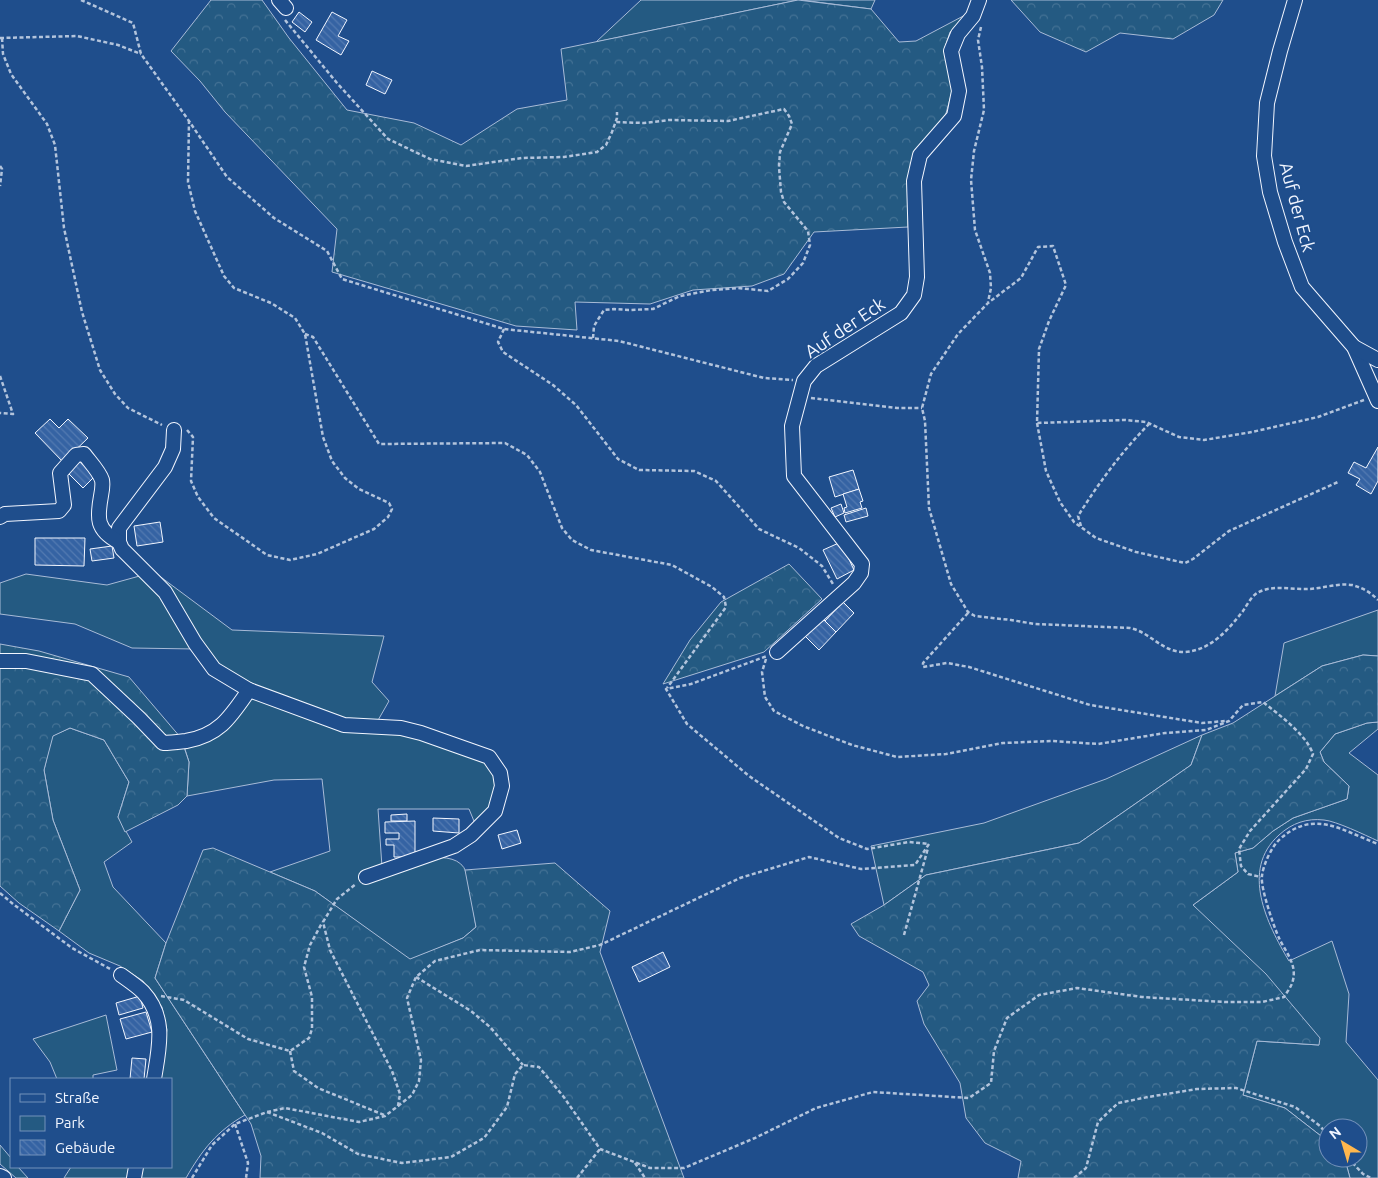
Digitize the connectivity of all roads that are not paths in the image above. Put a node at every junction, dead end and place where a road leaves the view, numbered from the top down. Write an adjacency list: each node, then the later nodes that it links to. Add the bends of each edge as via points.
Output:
1 (979, 0): 9 (street, Auf der Eck, via 973,16 958,34 950,51 959,91 954,116 920,155 914,181 917,278 914,295 901,313 816,366 804,380 792,426 794,476 862,564 861,573 854,583)
2 (1295, 0): 3 (street, Auf der Eck, via 1268,103 1264,156 1268,183 1302,287)
3 (1354, 347): 4 (street); 5 (street, Auf der Eck)
4 (1378, 360)
5 (1377, 397)
6 (174, 430): 8 (street, via 173,450 165,467 119,528)
7 (0, 517): 8 (street, via 59,511 64,505 60,473 76,455 84,454 102,479 98,513 100,526 109,537)
8 (119, 542): 11 (street, via 122,549 165,592 214,669)
9 (772, 654)
10 (0, 661): 11 (street, via 26,661 92,674 163,743 200,738 220,728)
11 (249, 690): 12 (street, via 344,725 401,728 421,733 489,757 500,773 502,786 495,811 470,835 454,846)
12 (366, 877)
13 (121, 975): 14 (street, via 143,992 156,1011 160,1035)
14 (154, 1078)
15 (0, 1176): 16 (street)
16 (4, 1178)

